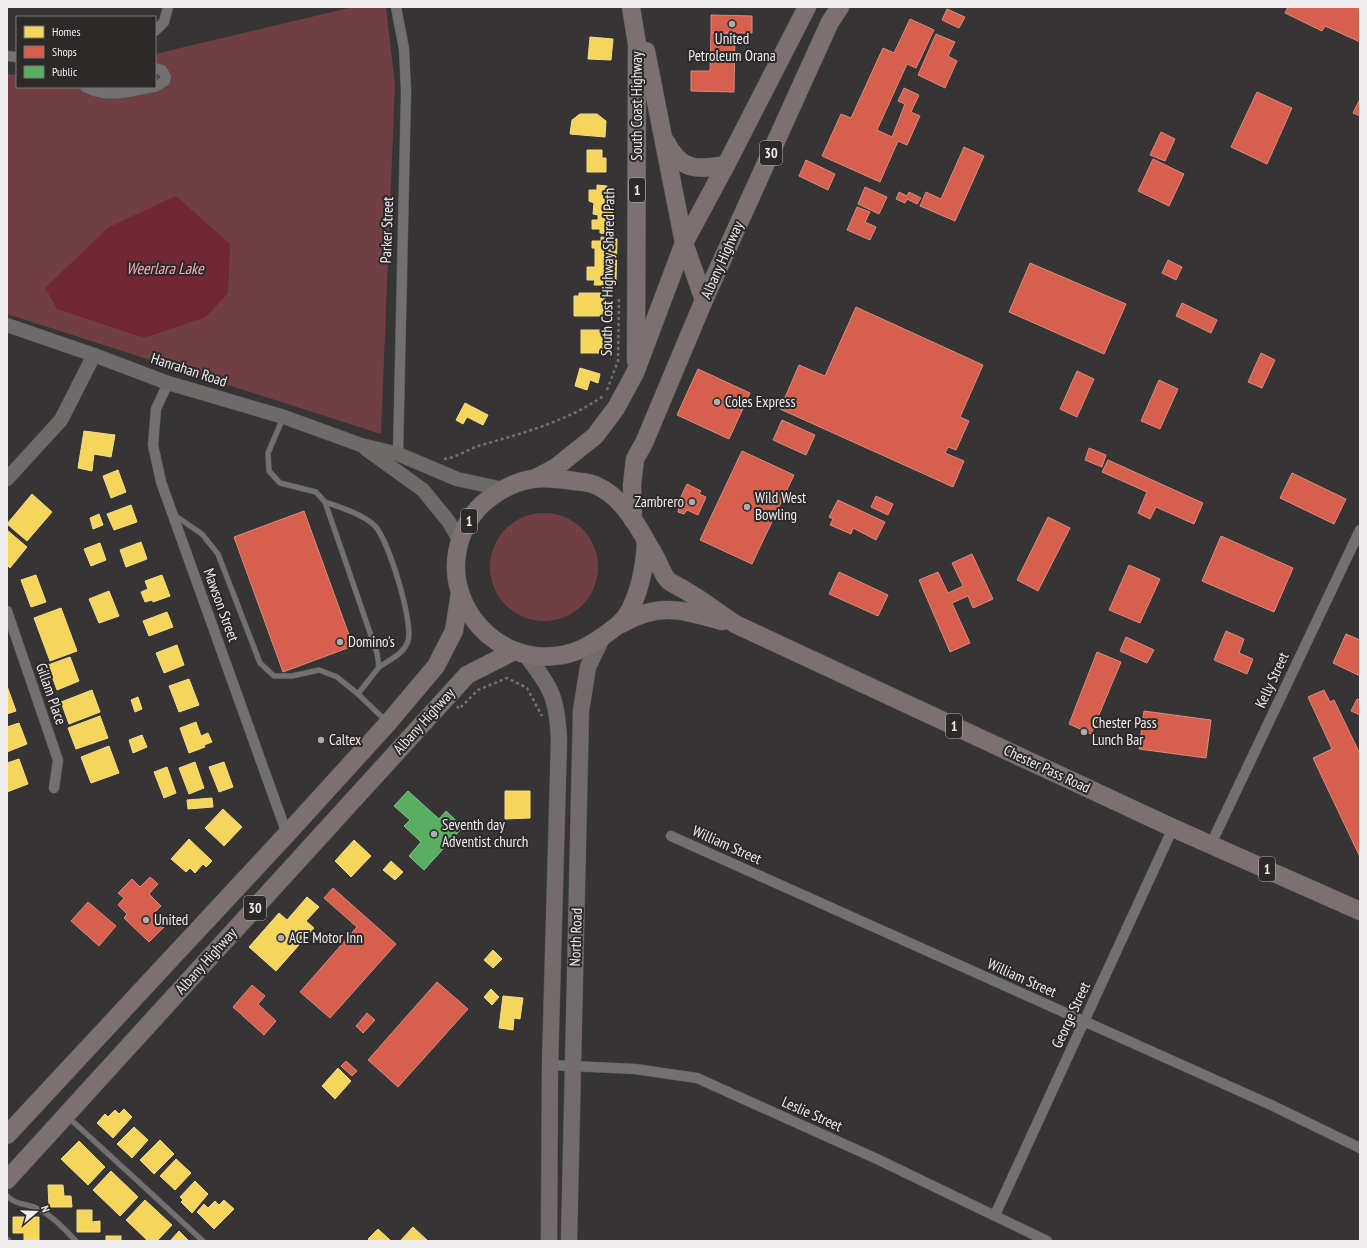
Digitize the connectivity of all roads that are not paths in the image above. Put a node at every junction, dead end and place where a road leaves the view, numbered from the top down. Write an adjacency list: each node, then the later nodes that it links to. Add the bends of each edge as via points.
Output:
1 (168, 7): 7 (street, via 164,22)
2 (396, 7): 22 (street, Parker Street, via 404,49 406,91)
3 (631, 7): 18 (highway, South Coast Highway / 1, via 637,44)
4 (639, 7): 12 (highway, South Coast Highway)
5 (807, 8): 6 (highway); 13 (highway, 30)
6 (835, 14): 15 (highway, Albany Highway / 30)
7 (156, 30)
8 (156, 68): 9 (street, via 162,70 166,77)
9 (156, 86)
10 (89, 88): 11 (street, via 104,94 113,94)
11 (148, 88)
12 (660, 130): 13 (highway, via 671,152 686,166 701,169); 14 (highway, South Coast Highway)
13 (726, 166): 14 (highway, 30)
14 (684, 243): 15 (highway, South Coast Highway); 18 (highway, 30)
15 (704, 300): 28 (highway, Albany Highway / 1, via 635,459 632,485)
16 (7, 325): 17 (main road, Hanrahan Road)
17 (94, 355): 19 (main road, Hanrahan Road); 24 (main road, via 61,420)
18 (636, 373): 23 (highway, 1, via 616,408 595,436 555,468)
19 (168, 384): 20 (main road, Hanrahan Road); 27 (street, Mawson Street, via 156,409 153,445 161,482)
20 (284, 417): 21 (main road, Hanrahan Road); 26 (lane, via 268,453 269,471 280,483 316,492)
21 (361, 445): 22 (main road, Hanrahan Road); 30 (main road, Hanrahan Road, via 423,490 449,522)
22 (398, 454): 25 (main road, Hanrahan Road, via 457,479)
23 (538, 477): 25 (highway, 1); 28 (highway, 1, via 595,484 618,499)
24 (7, 479)
25 (503, 489): 30 (highway, 1, via 483,502 472,515)
26 (324, 502): 37 (lane, via 377,653); 37 (lane, via 354,512 375,526 391,555 409,626 408,641 401,652)
27 (172, 513): 38 (lane, via 202,534 218,554 260,663 274,676 292,676 319,670 337,677); 42 (street, Mawson Street)
28 (633, 520): 31 (highway, 1)
29 (1360, 530): 44 (street, Kelly Street)
30 (460, 541): 32 (highway, 1, via 455,567)
31 (646, 542): 34 (highway, Chester Pass Road / 1, via 668,581); 35 (highway, 1, via 641,583 629,611)
32 (460, 593): 36 (highway, 1, via 471,617 480,628 501,645); 39 (highway, Albany Highway / 30, via 454,631 436,666)
33 (7, 611): 40 (street, Gillam Place, via 58,760)
34 (735, 624): 35 (highway, Chester Pass Road / 1, via 682,610 662,609 638,615); 41 (highway, Chester Pass Road / 1)
35 (610, 631): 36 (highway, 1, via 592,644 567,654 540,657); 48 (main road, North Road, via 588,667 582,711)
36 (520, 653): 47 (main road, North Road, via 541,674 553,695 558,720); 49 (highway, Albany Highway / 30, via 467,675)
37 (379, 667): 38 (lane)
38 (358, 694): 39 (lane)
39 (388, 723): 42 (highway, Albany Highway / 30)
40 (54, 788)
41 (1173, 828): 44 (highway, Chester Pass Road / 1); 46 (street, George Street)
42 (287, 834): 50 (highway, Albany Highway / 30)
43 (671, 836): 46 (street, William Street)
44 (1212, 844): 45 (highway, Chester Pass Road / 1)
45 (1360, 911)
46 (1084, 1023): 51 (street, William Street, via 1271,1105); 54 (street, George Street)
47 (550, 1065): 48 (street, Leslie Street); 57 (main road, North Road)
48 (572, 1066): 54 (street, Leslie Street, via 635,1069 697,1078); 58 (main road, North Road)
49 (66, 1115): 52 (highway, Albany Highway / 30); 56 (lane)
50 (7, 1135)
51 (1360, 1148)
52 (7, 1180)
53 (7, 1196): 55 (lane, via 14,1203 38,1208 55,1220)
54 (995, 1215): 59 (street, Leslie Street)
55 (76, 1241)
56 (202, 1241)
57 (549, 1241)
58 (569, 1241)
59 (1047, 1241)

